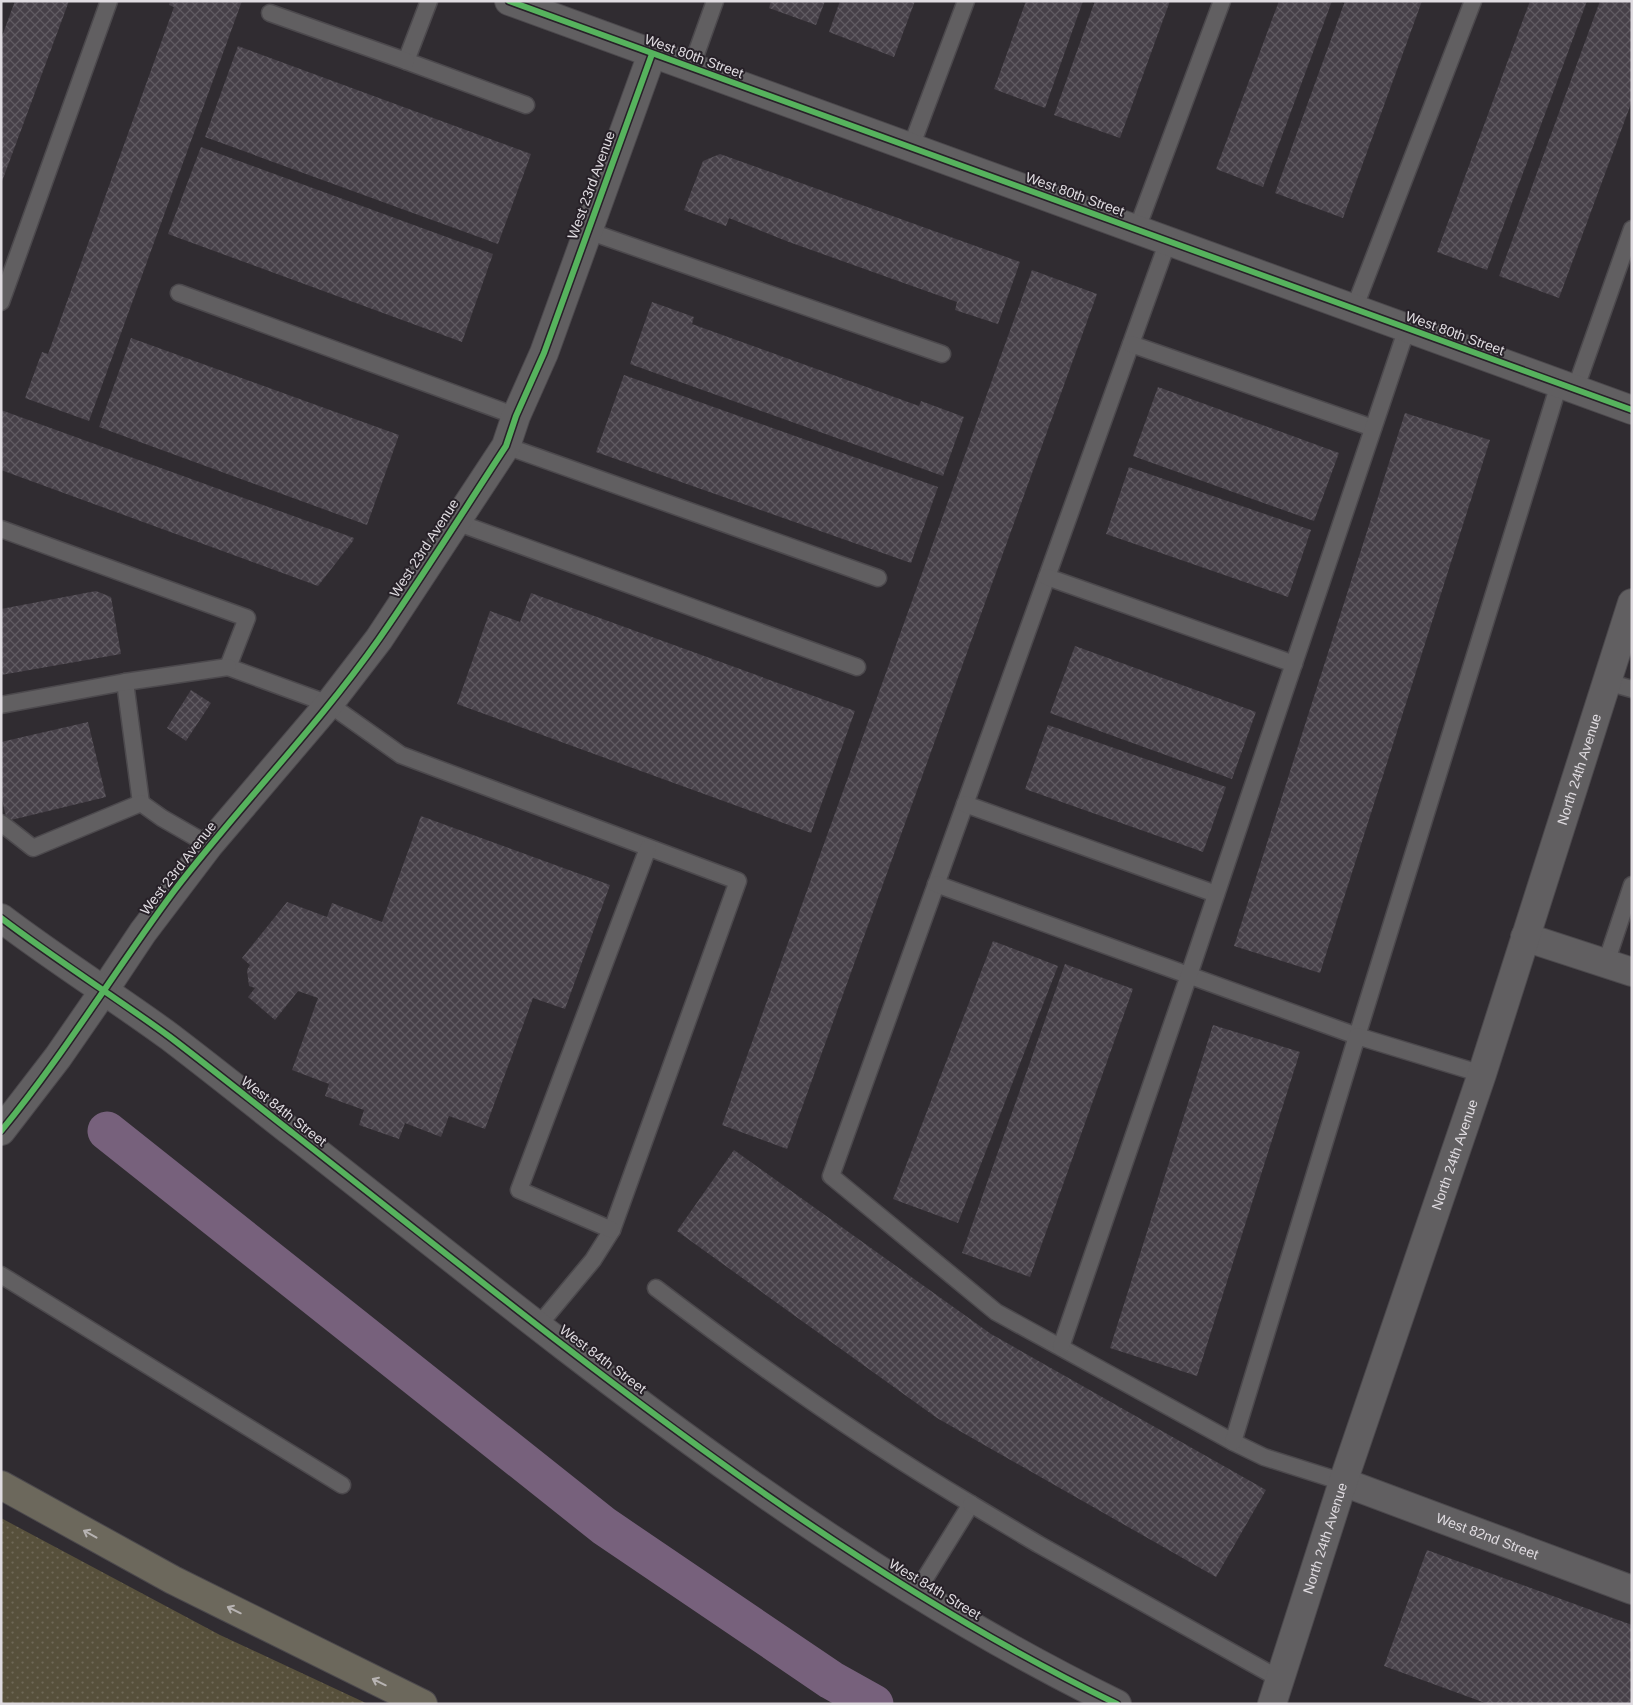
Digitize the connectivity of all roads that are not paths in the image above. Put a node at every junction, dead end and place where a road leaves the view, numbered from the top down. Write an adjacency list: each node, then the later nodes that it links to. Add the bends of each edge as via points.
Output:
1 (109, 1): 19 (lane)
2 (428, 1): 10 (lane)
3 (509, 1): 9 (street, West 80th Street)
4 (715, 1): 11 (lane)
5 (966, 1): 13 (lane)
6 (1222, 1): 14 (lane)
7 (1473, 1): 20 (lane)
8 (270, 12): 10 (lane)
9 (652, 54): 11 (street, West 80th Street); 16 (street, West 23rd Avenue)
10 (406, 61): 12 (lane)
11 (691, 68): 13 (street, West 80th Street)
12 (526, 105)
13 (911, 147): 14 (street, West 80th Street)
14 (1136, 229): 17 (street, West 80th Street)
15 (1632, 229): 24 (lane)
16 (588, 231): 23 (lane); 26 (street, West 23rd Avenue, via 544,352)
17 (1168, 241): 20 (street, West 80th Street); 22 (lane)
18 (179, 294): 26 (lane)
19 (1, 302)
20 (1354, 309): 21 (street, West 80th Street)
21 (1407, 328): 24 (street, West 80th Street); 27 (lane)
22 (1131, 344): 27 (lane); 31 (lane)
23 (942, 354)
24 (1567, 387): 25 (street, West 80th Street); 55 (lane)
25 (1632, 410)
26 (516, 416): 28 (street, West 23rd Avenue)
27 (1373, 428): 34 (lane)
28 (506, 446): 29 (street, West 23rd Avenue); 32 (lane)
29 (456, 522): 36 (lane); 39 (street, West 23rd Avenue, via 379,639)
30 (1, 529): 35 (lane, via 247,618)
31 (1047, 577): 34 (lane); 42 (lane)
32 (878, 578)
33 (1632, 603): 38 (street, North 24th Avenue)
34 (1294, 664): 48 (lane)
35 (228, 667): 37 (lane); 39 (lane)
36 (857, 667)
37 (125, 682): 40 (lane); 41 (lane)
38 (1619, 686): 50 (street, North 24th Avenue)
39 (329, 704): 44 (street, West 23rd Avenue); 45 (lane, via 401,755)
40 (1, 705)
41 (141, 803): 43 (lane, via 33,848); 44 (lane)
42 (965, 804): 46 (lane); 48 (lane)
43 (1, 822)
44 (209, 845): 54 (street, West 23rd Avenue, via 143,932)
45 (648, 848): 58 (lane, via 519,1190); 58 (lane, via 738,881)
46 (936, 884): 53 (lane); 62 (lane, via 831,1176 996,1312)
47 (1632, 885): 51 (lane)
48 (1216, 894): 53 (lane)
49 (1, 918): 54 (street, West 84th Street)
50 (1525, 937): 51 (street); 56 (street, North 24th Avenue)
51 (1606, 963): 52 (street)
52 (1632, 972)
53 (1189, 975): 55 (lane); 62 (lane)
54 (103, 992): 57 (street); 61 (street, West 84th Street, via 168,1036)
55 (1358, 1036): 56 (lane); 63 (lane)
56 (1482, 1074): 64 (street, North 24th Avenue)
57 (1, 1131)
58 (612, 1230): 61 (lane, via 593,1260)
59 (1, 1275): 66 (lane)
60 (656, 1288): 67 (lane, via 823,1410)
61 (538, 1326): 69 (street, West 84th Street, via 777,1503)
62 (1061, 1347): 63 (lane)
63 (1234, 1442): 64 (lane, via 1264,1457)
64 (1343, 1482): 68 (street, West 82nd Street); 70 (street, North 24th Avenue)
65 (1, 1486): 71 (highway, one-way to 65, via 173,1580)
66 (342, 1486)
67 (971, 1504): 69 (lane); 70 (lane, via 1080,1568)
68 (1632, 1590)
69 (916, 1593): 72 (street, West 84th Street, via 990,1638)
70 (1276, 1692)
71 (423, 1704)
72 (1117, 1704)

